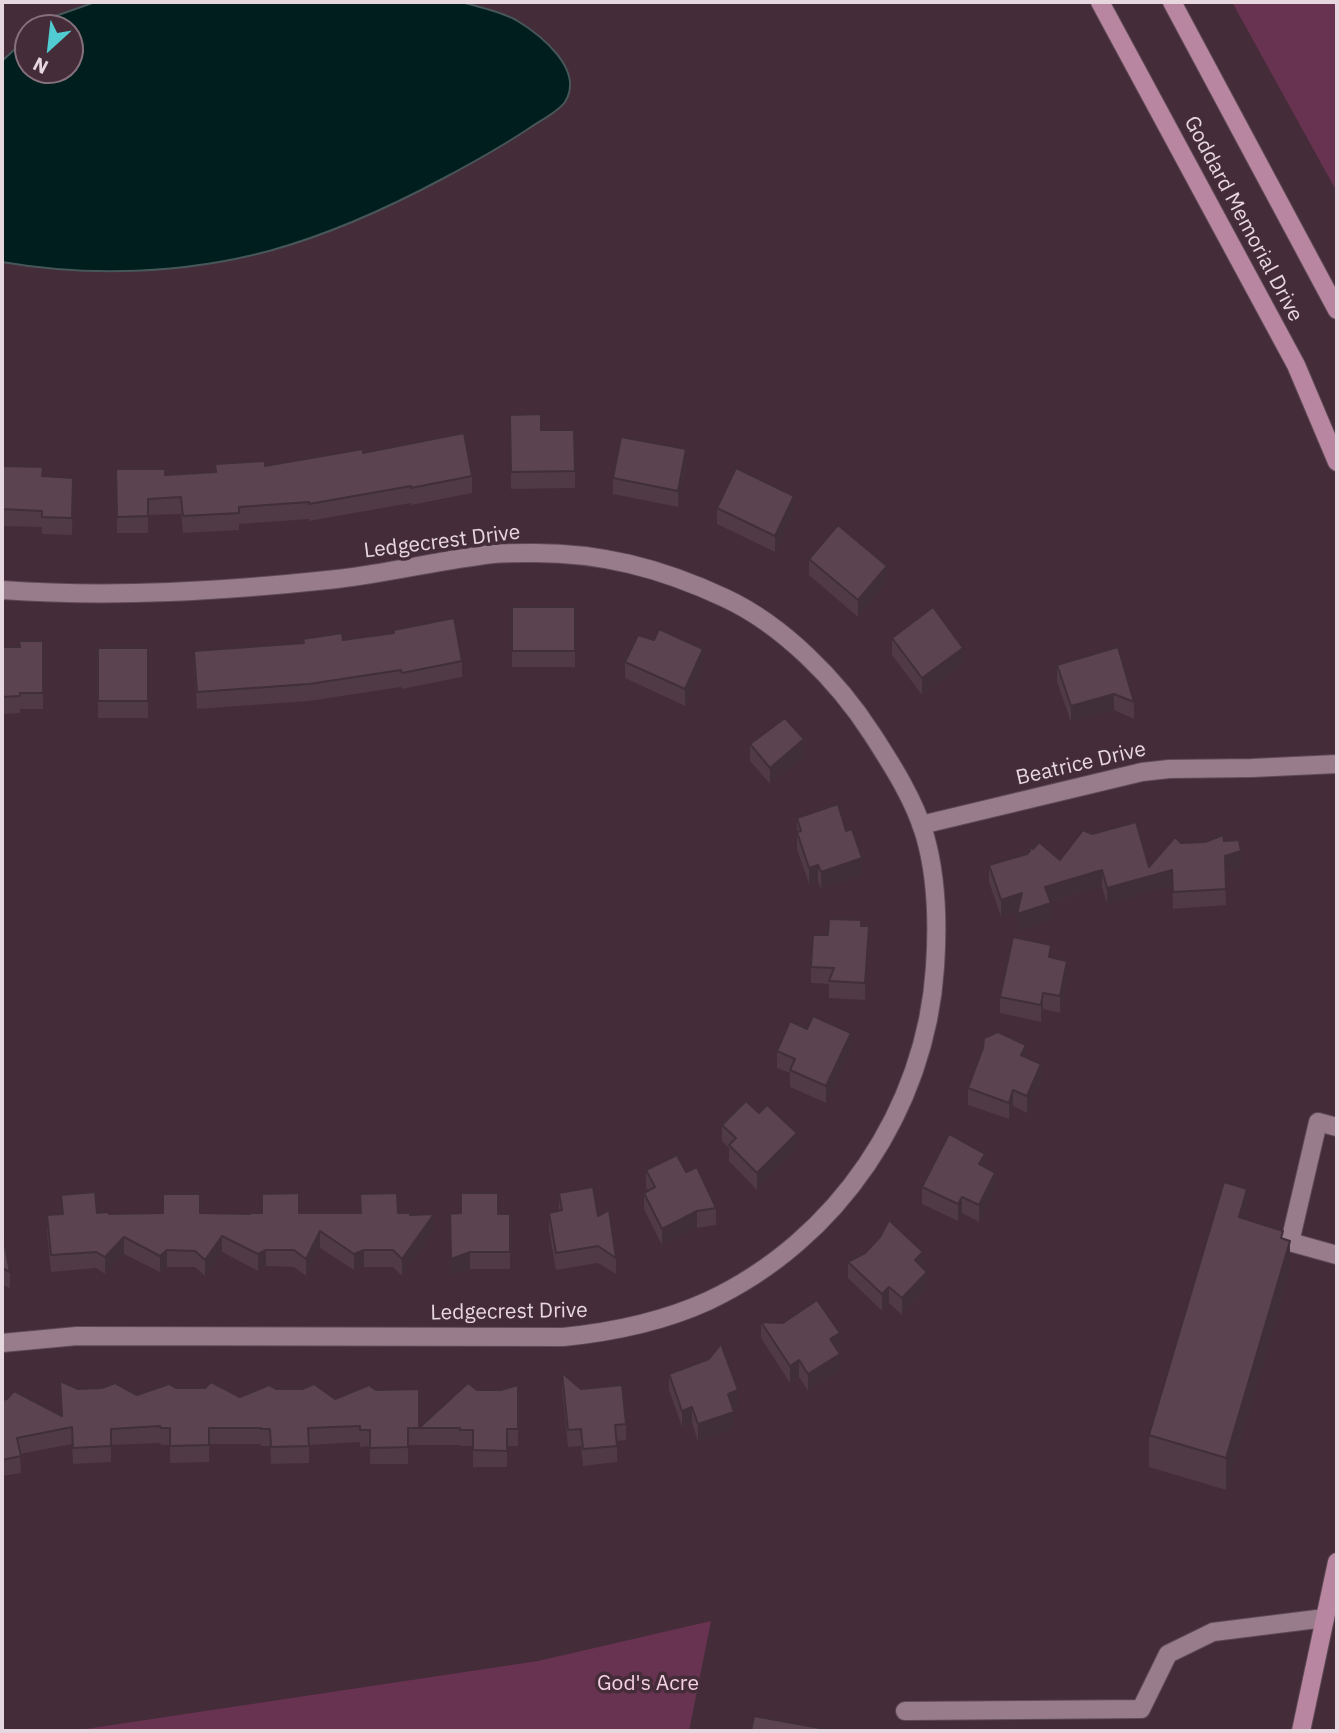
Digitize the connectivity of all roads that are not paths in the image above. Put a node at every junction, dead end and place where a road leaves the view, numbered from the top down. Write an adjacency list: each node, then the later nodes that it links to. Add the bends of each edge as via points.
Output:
1 (1100, 2): 4 (main road, Goddard Memorial Drive, via 1296,365)
2 (1172, 2): 3 (main road, Goddard Memorial Drive)
3 (1337, 310)
4 (1337, 463)
5 (2, 590): 7 (street, Ledgecrest Drive, via 204,591 341,579 498,553 563,553 617,560 669,574 729,599 771,626 813,662 855,708 892,765)
6 (1337, 764): 7 (street, Beatrice Drive, via 1142,772)
7 (921, 825): 10 (street, Ledgecrest Drive, via 935,889 933,995 903,1100 874,1156 831,1210 810,1232 739,1285 660,1319 563,1337 77,1336)
8 (1337, 1127): 9 (street, via 1318,1122 1290,1242)
9 (1337, 1255)
10 (2, 1343)
11 (1337, 1562): 12 (main road)
12 (1325, 1618): 13 (street, via 1213,1632 1168,1654 1141,1709); 14 (main road)
13 (905, 1711)
14 (1301, 1731)

